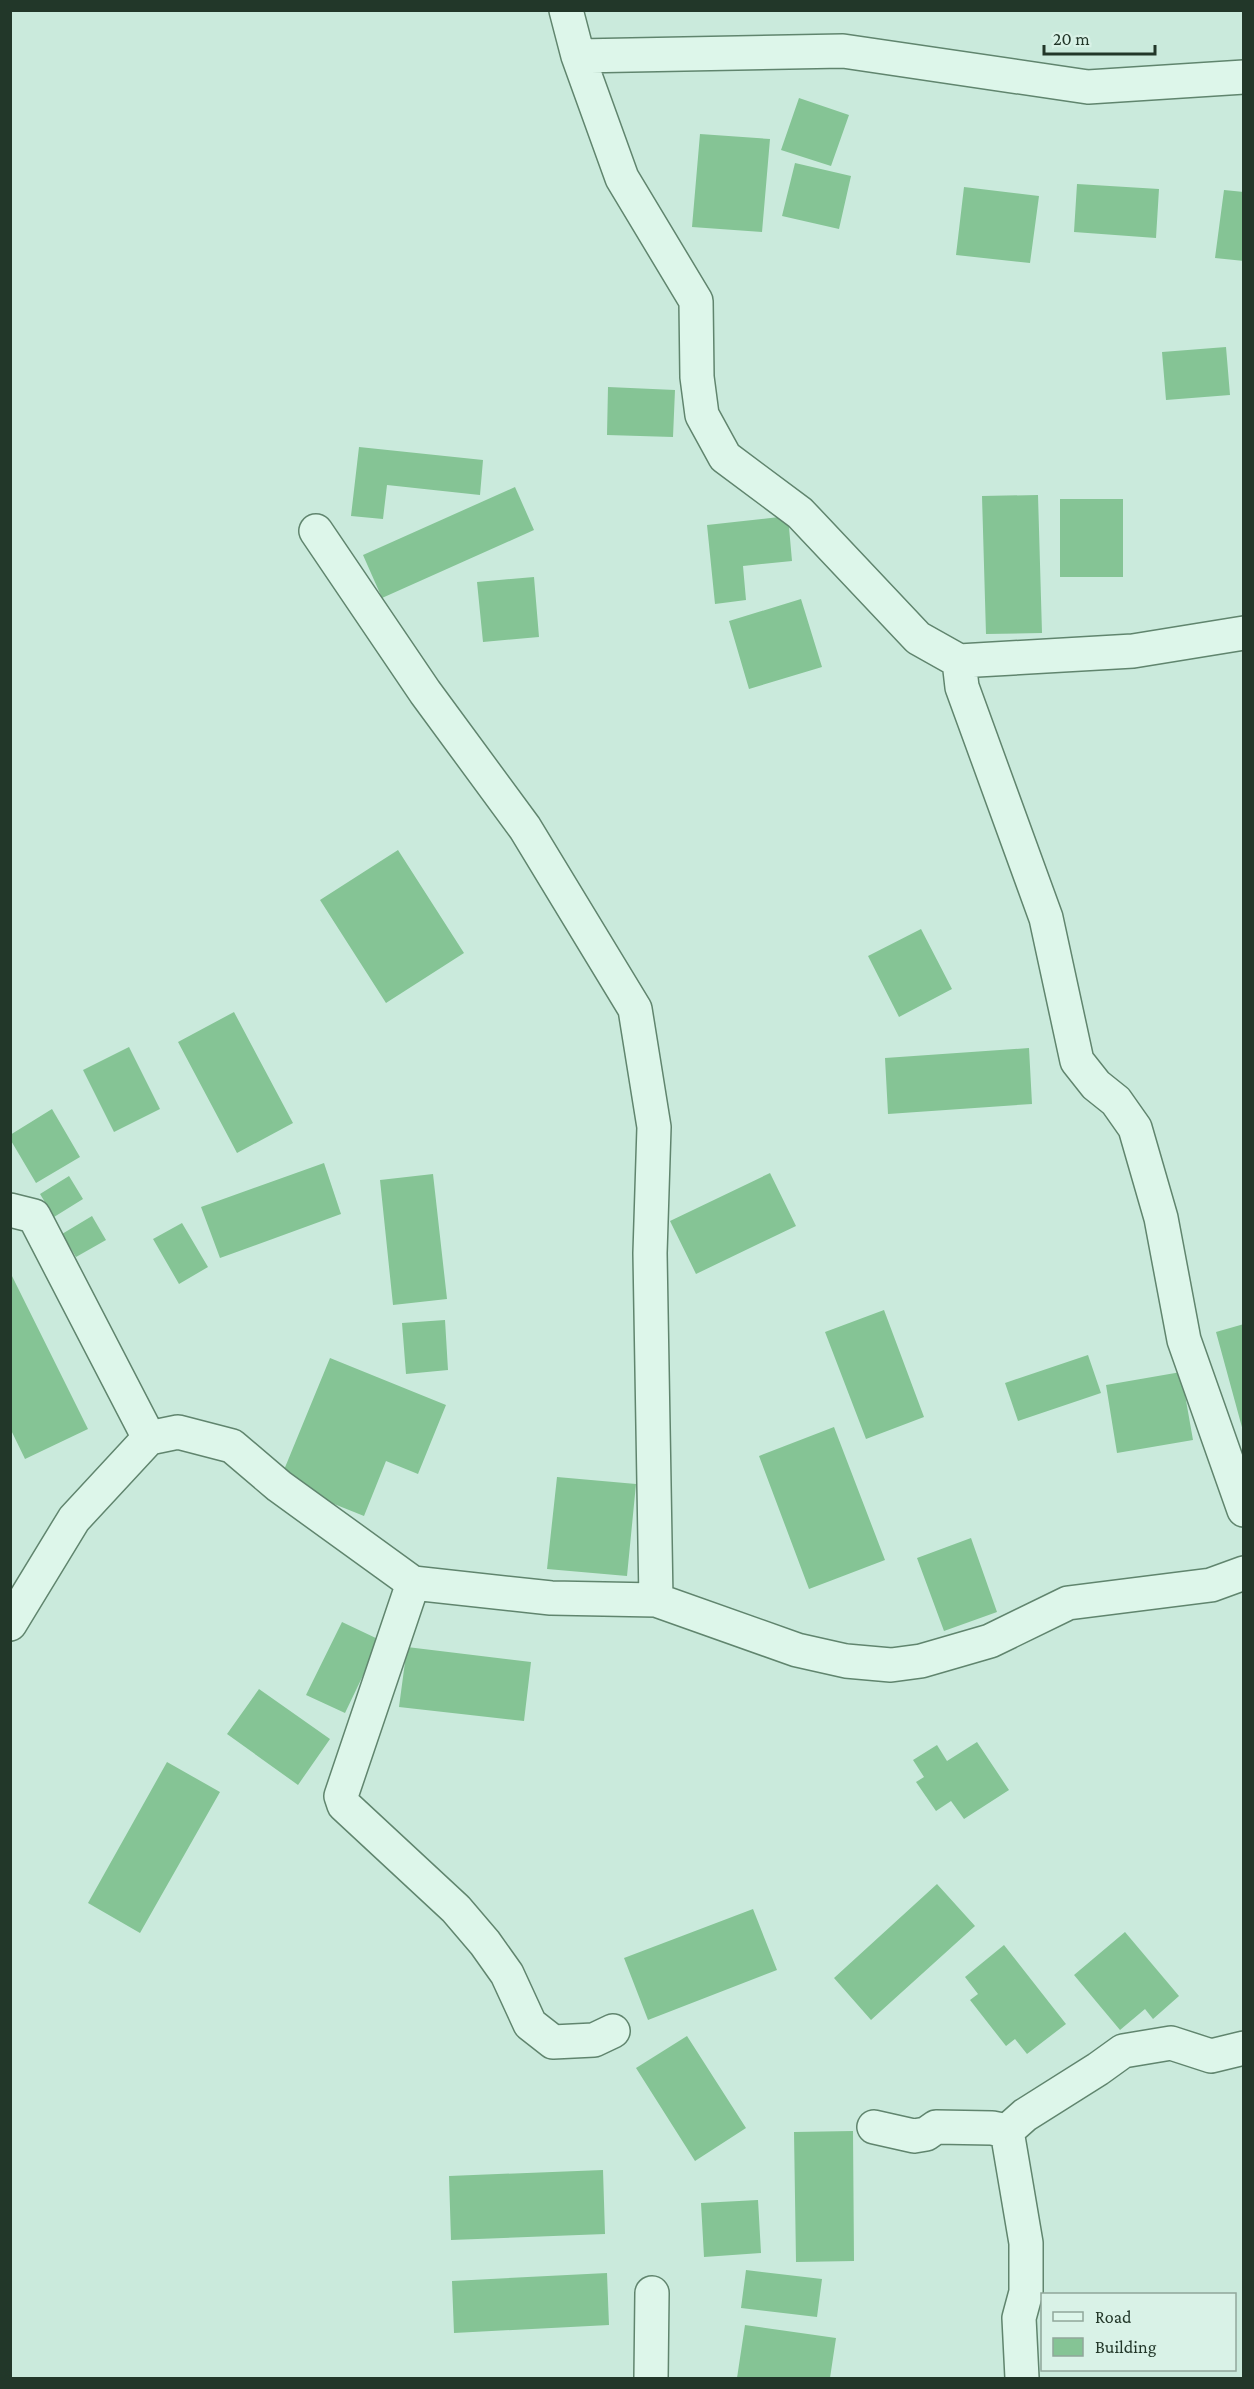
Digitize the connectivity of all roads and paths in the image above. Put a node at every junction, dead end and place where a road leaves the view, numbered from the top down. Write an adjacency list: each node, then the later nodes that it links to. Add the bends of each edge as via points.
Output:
1 (566, 10): 2 (street)
2 (578, 56): 3 (street, via 843,51 1088,87); 6 (street, via 622,178 696,301 702,415 725,457 800,513 918,638)
3 (1244, 77)
4 (316, 531): 12 (street, via 425,692 525,828 635,1009 654,1127 650,1253)
5 (1244, 633): 6 (street, via 1133,651)
6 (959, 661): 9 (street, via 962,687 1046,918 1077,1061 1096,1085 1116,1101 1135,1128 1161,1218 1184,1340)
7 (10, 1210): 8 (street, via 34,1216)
8 (149, 1438): 11 (street, via 178,1432 232,1446 279,1486); 13 (street, via 74,1519)
9 (1244, 1510)
10 (1244, 1573): 12 (street, via 1211,1584 1068,1603 990,1641 921,1661 891,1665 846,1661 797,1650)
11 (413, 1583): 12 (street, via 551,1598); 14 (street, via 341,1796 344,1805 456,1909 485,1942 507,1974 530,2024 553,2042 594,2040)
12 (656, 1600)
13 (10, 1624)
14 (613, 2031)
15 (1244, 2049): 17 (street, via 1211,2056 1171,2043 1123,2050 1024,2115)
16 (874, 2127): 17 (street, via 914,2136 936,2127)
17 (1007, 2131): 20 (street, via 1026,2243 1026,2292 1019,2318)
18 (652, 2293): 19 (street)
19 (651, 2379)
20 (1022, 2379)

